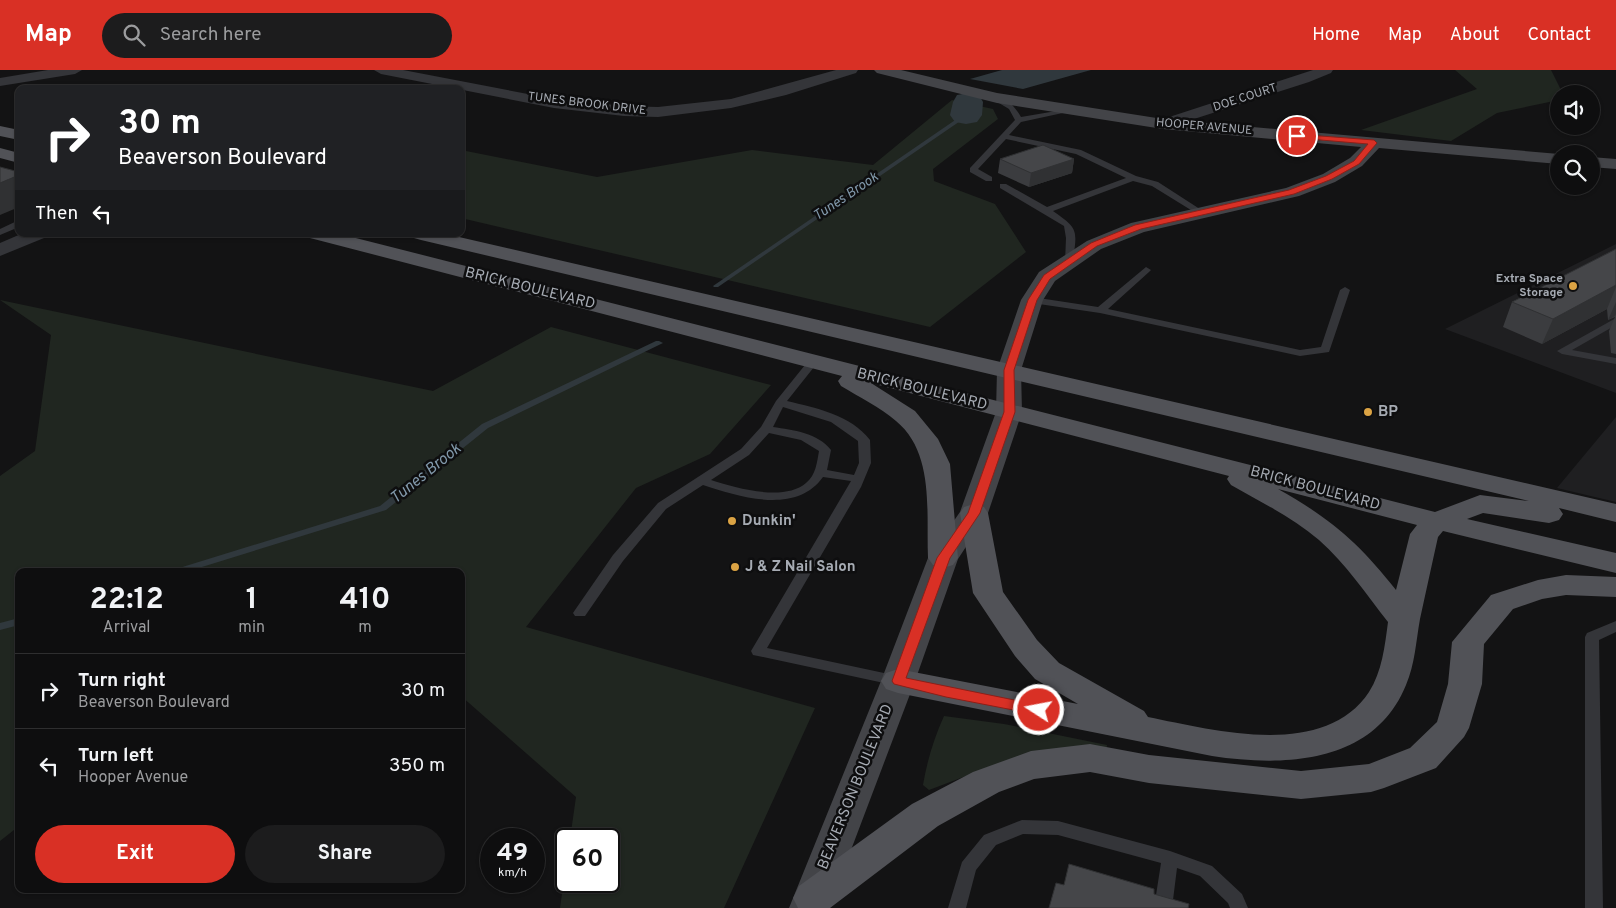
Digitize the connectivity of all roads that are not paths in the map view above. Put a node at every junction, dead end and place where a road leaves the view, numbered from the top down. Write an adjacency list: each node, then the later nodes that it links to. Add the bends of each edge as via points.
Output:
1 (75, 70): 6 (street)
2 (380, 70): 7 (street, TUNES BROOK DRIVE)
3 (851, 70): 8 (street, TUNES BROOK DRIVE, via 722,105 659,112 558,103)
4 (882, 70): 9 (main road, HOOPER AVENUE)
5 (1326, 70): 12 (street, DOE COURT)
6 (0, 82)
7 (461, 85)
8 (465, 86)
9 (998, 98): 10 (main road, HOOPER AVENUE); 11 (lane, via 1012,108)
10 (1068, 110): 11 (lane); 12 (main road, HOOPER AVENUE)
11 (1019, 120): 15 (lane)
12 (1163, 124): 16 (main road, HOOPER AVENUE)
13 (0, 131): 14 (main road)
14 (15, 135)
15 (1004, 136): 22 (lane, via 1078,152); 23 (lane, via 972,170)
16 (1374, 143): 19 (main road, HOOPER AVENUE); 26 (main road, BEAVERSON BOULEVARD, via 1356,162 1329,178 1292,192)
17 (0, 153): 18 (main road)
18 (15, 157)
19 (1550, 158)
20 (1600, 163): 21 (main road)
21 (1616, 164)
22 (1134, 178): 25 (lane); 26 (lane, via 1154,184)
23 (989, 179)
24 (1004, 186): 25 (lane)
25 (1046, 210): 33 (lane, via 1068,225 1071,238)
26 (1202, 213): 33 (main road, BEAVERSON BOULEVARD, via 1138,227 1094,245)
27 (15, 226): 28 (lane)
28 (0, 232)
29 (30, 237): 32 (street)
30 (329, 237): 40 (main road, BRICK BOULEVARD)
31 (434, 237): 41 (main road, BRICK BOULEVARD)
32 (0, 250)
33 (1068, 261): 36 (main road, BEAVERSON BOULEVARD, via 1047,277)
34 (1146, 270): 37 (lane)
35 (1345, 290): 37 (lane, via 1325,350 1300,353)
36 (1032, 300): 37 (lane); 41 (main road, BEAVERSON BOULEVARD)
37 (1100, 310)
38 (1613, 324): 39 (lane, via 1562,351)
39 (1616, 361)
40 (814, 362): 42 (lane); 43 (main road, BRICK BOULEVARD); 53 (main road, via 872,392 906,416 925,439 937,464)
41 (1009, 370): 43 (main road, BEAVERSON BOULEVARD); 50 (main road, BRICK BOULEVARD)
42 (780, 403): 44 (lane); 47 (lane, via 832,418 850,427 864,440 865,463)
43 (1009, 412): 45 (main road, BRICK BOULEVARD); 49 (main road, BEAVERSON BOULEVARD)
44 (766, 429): 46 (lane, via 816,441 825,450 825,462); 48 (lane, via 745,452)
45 (1212, 462): 51 (main road, BRICK BOULEVARD); 57 (main road, via 1310,520 1330,536 1364,571)
46 (820, 473): 47 (lane); 48 (lane, via 813,484 800,493 782,497 744,493)
47 (859, 479): 59 (lane, via 758,651)
48 (700, 480): 56 (lane, via 662,506 638,533)
49 (974, 513): 53 (main road, BEAVERSON BOULEVARD); 60 (main road, via 988,593 1026,648 1047,671)
50 (1616, 513)
51 (1437, 521): 52 (main road, via 1480,504 1525,509); 54 (main road, BRICK BOULEVARD); 57 (main road, via 1424,534)
52 (1616, 530)
53 (944, 558): 59 (main road, BEAVERSON BOULEVARD)
54 (1616, 563)
55 (1616, 588): 62 (main road, via 1566,586 1538,590 1502,602 1468,642 1465,684 1452,728 1423,758 1371,778 1301,784 1149,769 1090,758 1031,765 986,782 925,815)
56 (580, 613)
57 (1404, 621): 60 (main road, via 1399,656 1385,694 1368,716 1345,732 1306,746 1273,748 1217,745)
58 (1616, 626): 66 (lane, via 1592,637)
59 (898, 681): 60 (main road); 62 (main road, BEAVERSON BOULEVARD)
60 (1150, 731)
61 (1170, 858): 63 (lane, via 1058,828 1022,827 990,840 968,868); 64 (lane); 65 (lane, via 1206,871 1236,899)
62 (811, 903)
63 (957, 908)
64 (1163, 908)
65 (1239, 908)
66 (1594, 908)

